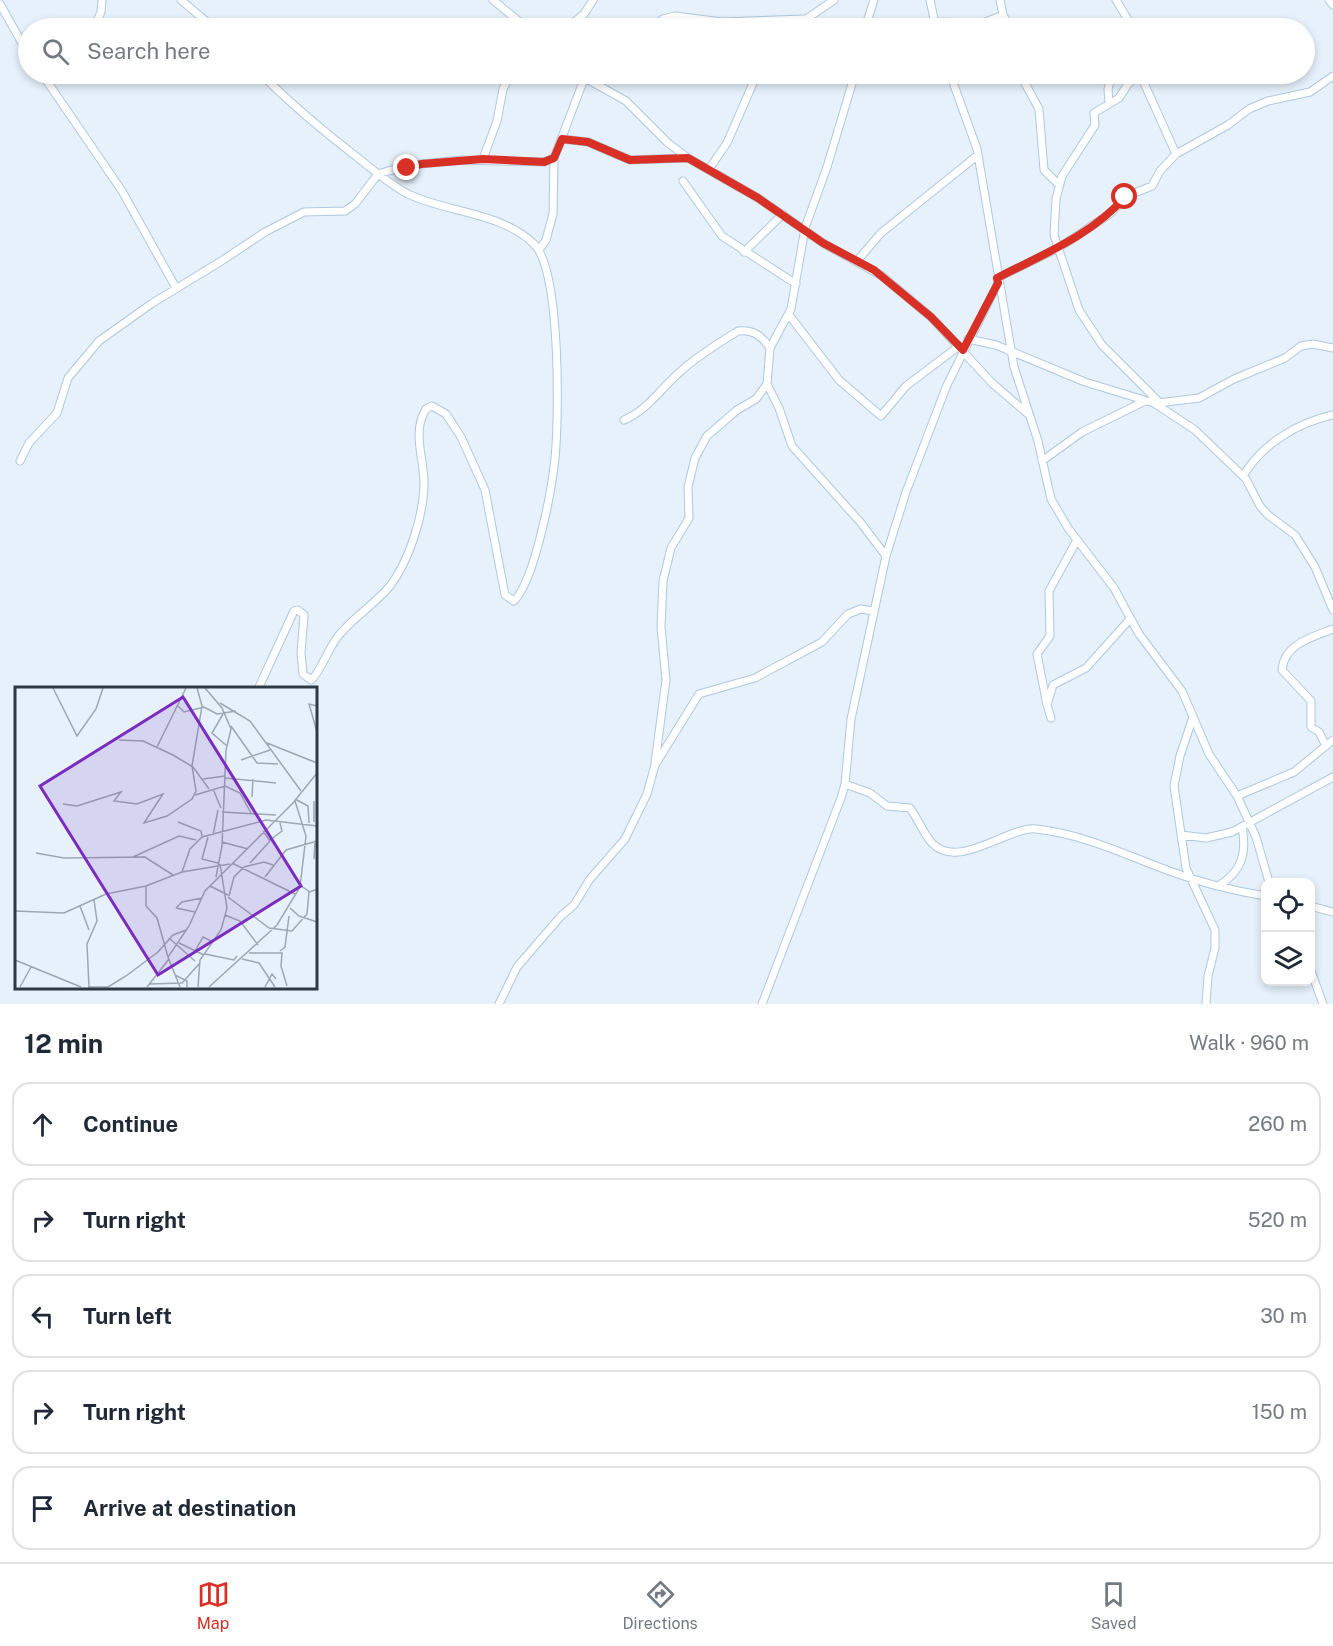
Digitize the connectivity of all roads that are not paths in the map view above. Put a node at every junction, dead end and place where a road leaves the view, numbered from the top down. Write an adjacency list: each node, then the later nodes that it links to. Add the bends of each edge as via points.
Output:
1 (102, 0): 12 (street)
2 (182, 0): 13 (street)
3 (493, 0): 14 (street)
4 (593, 0): 15 (street)
5 (834, 0): 18 (street)
6 (874, 0): 19 (street)
7 (930, 0): 20 (street)
8 (1000, 0): 11 (street)
9 (1116, 0): 23 (street)
10 (0, 4): 24 (street)
11 (1003, 15): 21 (street); 22 (street)
12 (98, 18)
13 (203, 18)
14 (515, 18)
15 (579, 18)
16 (667, 18): 17 (street)
17 (691, 18)
18 (807, 18)
19 (868, 18)
20 (934, 18)
21 (994, 18)
22 (1005, 18)
23 (1127, 18)
24 (18, 36)
25 (1333, 76): 40 (street, via 1310,92 1252,107)
26 (49, 84): 57 (street, via 122,191)
27 (272, 84): 46 (street)
28 (506, 84): 44 (street)
29 (579, 84): 39 (street)
30 (597, 84): 43 (street, via 626,101)
31 (753, 84): 45 (street, via 727,143)
32 (852, 84): 50 (street)
33 (953, 84): 41 (street)
34 (1025, 84): 48 (street, via 1038,109 1044,170)
35 (1109, 84): 38 (street)
36 (1128, 84): 38 (street, via 1119,99)
37 (1144, 84): 40 (street)
38 (1109, 104): 48 (street, via 1094,112 1095,125)
39 (562, 139): 42 (street); 43 (street, via 588,142 630,160)
40 (1176, 154): 51 (street, via 1152,186 1127,196 1112,213)
41 (978, 155): 54 (street, via 881,232); 55 (street)
42 (554, 158): 44 (street, via 544,162); 52 (street, via 554,214)
43 (688, 158): 45 (street)
44 (483, 159): 46 (street, via 421,164)
45 (709, 169): 49 (street)
46 (378, 174): 52 (street, via 411,195 517,232); 57 (street, via 345,211 313,211 296,216)
47 (684, 182): 53 (street, via 720,234)
48 (1059, 185): 51 (street, via 1054,235)
49 (783, 214): 50 (street); 53 (street)
50 (805, 228): 54 (street, via 823,243); 56 (street)
51 (1060, 247): 55 (street); 66 (street, via 1079,310 1102,345)
52 (539, 250): 79 (street, via 554,317 555,455 549,500 520,595 514,601 505,595 485,489 461,437 446,414 432,406 422,416 418,436 424,487 420,510 399,571 381,596 340,633 311,680 303,674 301,665 304,615 294,611)
53 (744, 252): 56 (street)
54 (857, 261): 61 (street, via 906,295)
55 (998, 280): 59 (street); 63 (street)
56 (796, 284): 58 (street)
57 (176, 288): 71 (street, via 108,334 90,351 68,378 57,413 29,443)
58 (789, 315): 60 (street); 61 (street, via 839,380 881,416 906,386)
59 (968, 339): 61 (street); 63 (street)
60 (770, 348): 64 (street); 69 (street, via 759,335 738,332 681,370 637,415)
61 (961, 348): 67 (street, via 992,383); 74 (street)
62 (1333, 348): 66 (street, via 1301,346 1285,358 1199,398)
63 (1010, 350): 65 (street, via 1068,376); 67 (street)
64 (767, 384): 74 (street, via 792,446); 85 (street, via 756,399 707,436 695,458 688,487 689,518 671,548 663,581 661,627 666,681)
65 (1145, 400): 66 (street); 70 (street, via 1083,432)
66 (1157, 403): 72 (street, via 1195,430)
67 (1029, 415): 70 (street)
68 (1333, 415): 72 (street, via 1293,429 1268,447)
69 (624, 420)
70 (1042, 460): 73 (street, via 1051,499)
71 (20, 461)
72 (1243, 476): 75 (street, via 1260,506 1295,535)
73 (1077, 540): 77 (street, via 1114,588); 80 (street, via 1049,591 1050,636 1037,654)
74 (886, 556): 76 (street)
75 (1333, 610)
76 (873, 611): 85 (street, via 861,609 848,614 822,642 755,678 699,694); 87 (street, via 851,719)
77 (1130, 619): 80 (street, via 1086,668 1053,685); 81 (street, via 1175,680)
78 (1333, 629): 84 (street, via 1301,642 1286,655 1282,670 1311,701 1311,727 1319,732)
79 (259, 687)
80 (1047, 705): 82 (street)
81 (1193, 717): 88 (street, via 1209,754); 91 (street, via 1174,786)
82 (1051, 718)
83 (1333, 740): 84 (street)
84 (1326, 746): 88 (street, via 1294,772)
85 (655, 765): 99 (street, via 647,794 625,839 594,874 574,905 517,967)
86 (1333, 777): 89 (street)
87 (845, 784): 92 (street, via 870,793 887,806 910,808 931,842 944,850 983,847 1023,830 1038,829 1114,848); 100 (street)
88 (1237, 796): 89 (street)
89 (1249, 821): 90 (street); 93 (street)
90 (1242, 827): 91 (street, via 1206,838); 94 (street, via 1244,855 1230,879)
91 (1181, 835): 92 (street)
92 (1190, 878): 94 (street); 101 (street, via 1215,930)
93 (1268, 878)
94 (1218, 886): 95 (street)
95 (1261, 895)
96 (1315, 907): 97 (street)
97 (1333, 912)
98 (1315, 980): 102 (street)
99 (499, 1004)
100 (762, 1004)
101 (1206, 1004)
102 (1323, 1004)

